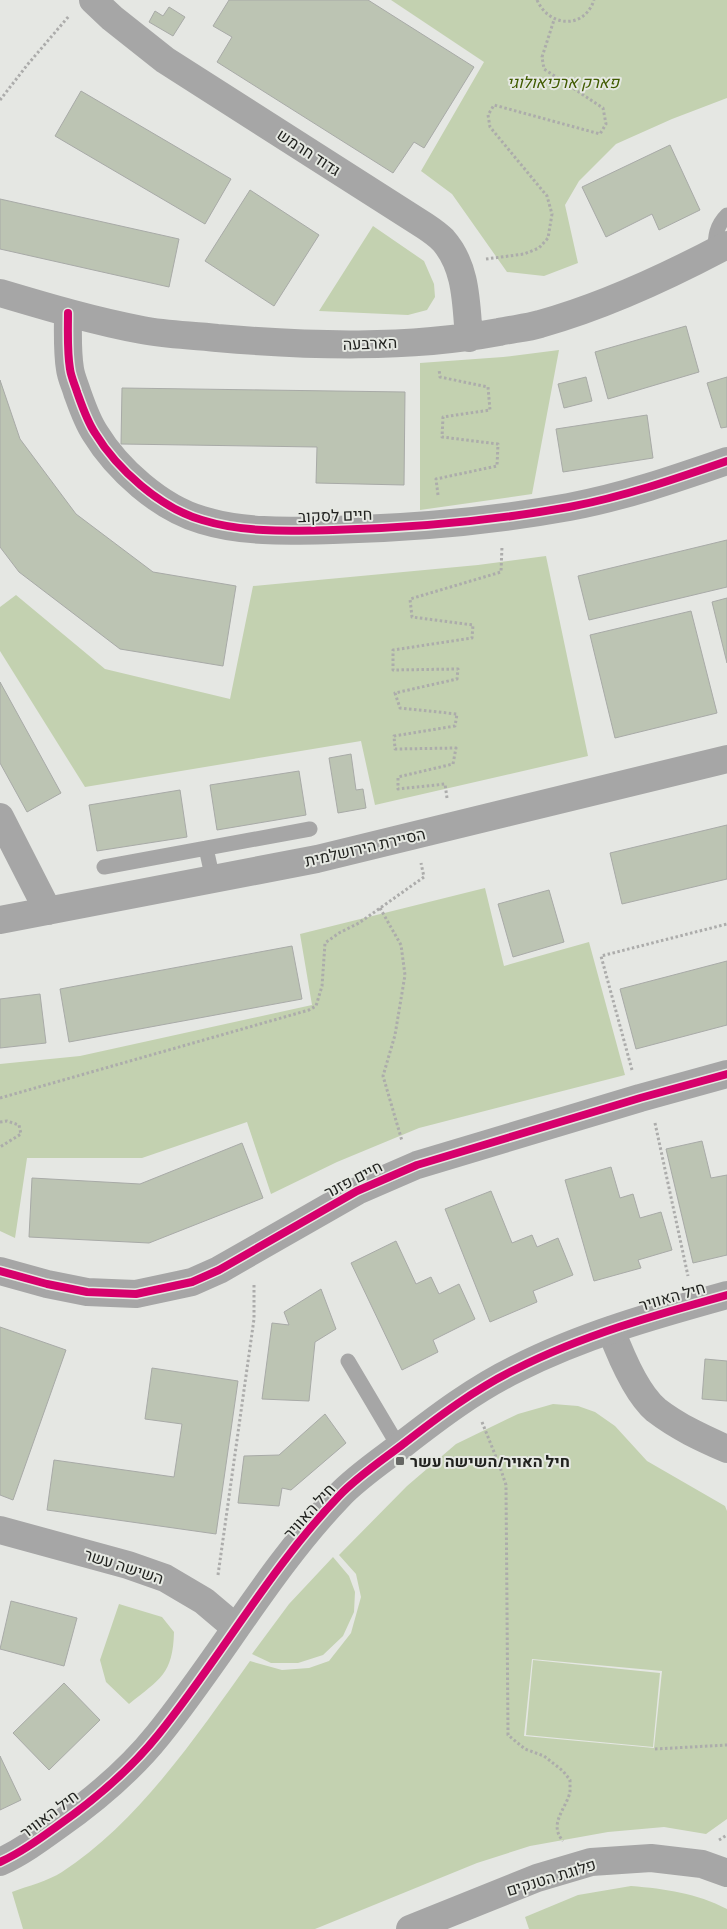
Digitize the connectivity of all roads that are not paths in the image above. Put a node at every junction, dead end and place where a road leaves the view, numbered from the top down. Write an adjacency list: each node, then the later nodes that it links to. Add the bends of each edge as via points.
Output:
1 (82, 7): 6 (street, גדוד חרמש, via 112,18 165,60 443,240 463,278)
2 (727, 214): 3 (lane, via 715,235)
3 (721, 249): 6 (street, הארבעה, via 673,274 606,302 538,325)
4 (0, 293): 5 (street, הארבעה)
5 (68, 313): 6 (street, הארבעה, via 144,331 258,342 344,344); 7 (street, חיים לסקוב, via 70,371 94,432 118,464 146,490 200,520 242,529 293,530 440,524 579,504 664,483)
6 (469, 338)
7 (727, 461)
8 (727, 759): 13 (street, הסיירת הירושלמית, via 317,860)
9 (0, 816): 14 (street)
10 (310, 829): 11 (lane)
11 (206, 848): 12 (lane); 13 (lane)
12 (104, 867)
13 (213, 880): 14 (street, הסיירת הירושלמית)
14 (48, 911): 15 (street, הסיירת הירושלמית)
15 (0, 920)
16 (727, 1074): 17 (street, חיים פזנר, via 409,1168 357,1191 219,1270 192,1282 136,1294 87,1292)
17 (0, 1271)
18 (727, 1295): 19 (street, חיל האוויר)
19 (611, 1330): 21 (street, חיל האוויר, via 515,1369 445,1412); 22 (street, via 621,1358 655,1409 692,1434)
20 (348, 1361): 21 (lane)
21 (399, 1447): 24 (street, חיל האוויר, via 340,1495 291,1552)
22 (727, 1449)
23 (0, 1530): 24 (street, השישה עשר, via 165,1578 214,1609)
24 (236, 1628): 25 (street, חיל האוויר, via 157,1736 116,1779 70,1817 18,1854)
25 (0, 1862)
26 (727, 1873): 27 (street, פלוגת הטנקים, via 702,1864 651,1858 590,1862 537,1878)
27 (410, 1929)

